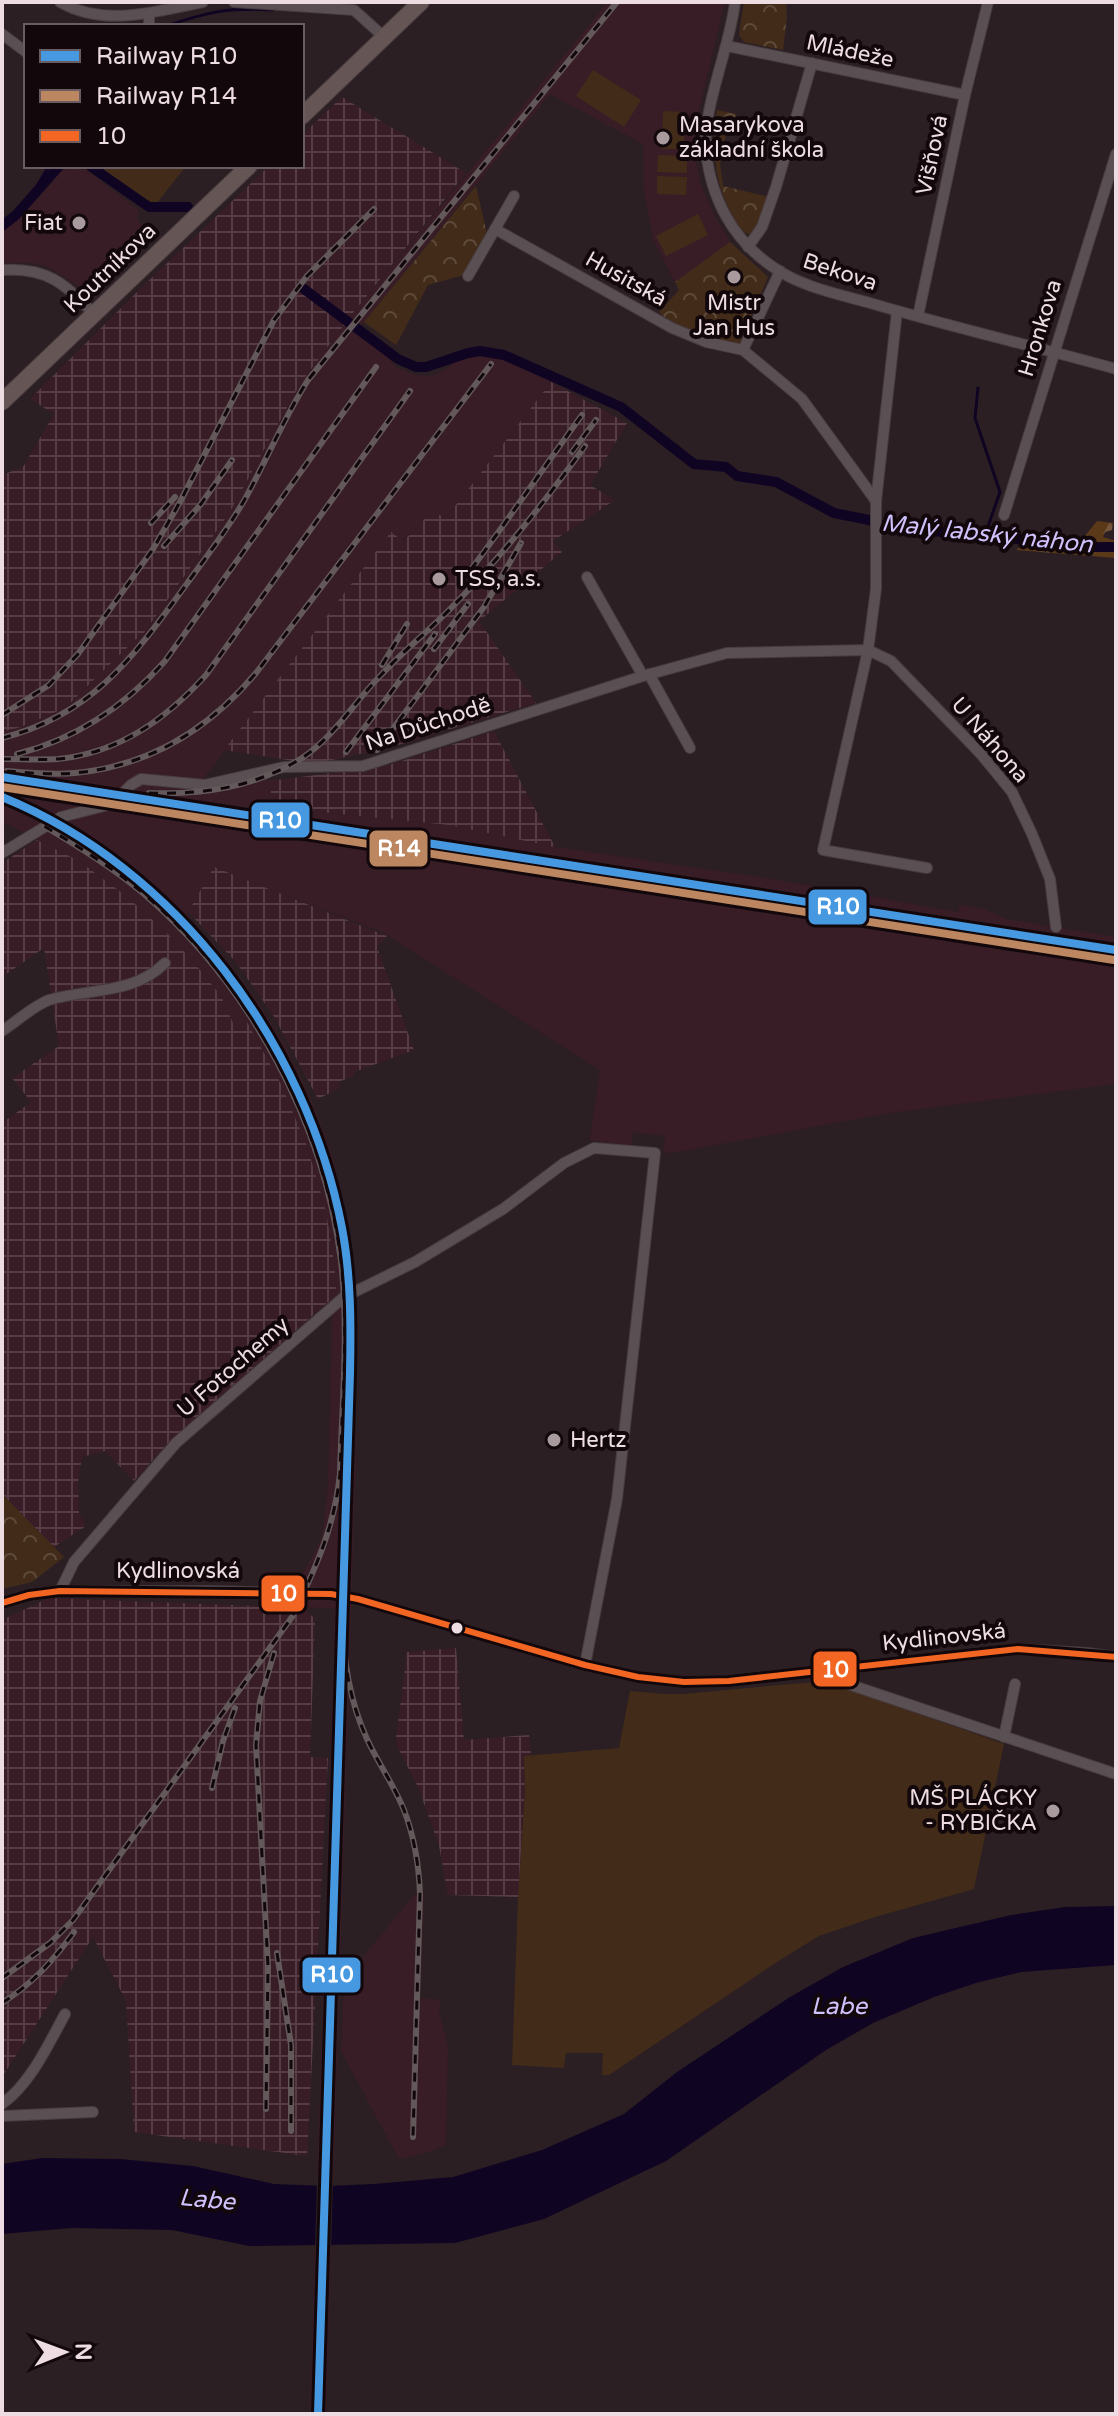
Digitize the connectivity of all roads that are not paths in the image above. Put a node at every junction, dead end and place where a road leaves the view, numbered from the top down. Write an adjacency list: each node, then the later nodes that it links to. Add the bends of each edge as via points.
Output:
1 (60, 2): 7 (street, via 97,14)
2 (203, 2): 7 (street)
3 (234, 2): 10 (street, via 354,10)
4 (421, 2): 10 (main road)
5 (735, 2): 11 (street, Bekova)
6 (988, 2): 14 (street, Višňová)
7 (149, 13): 8 (street)
8 (149, 24)
9 (2, 34): 12 (street)
10 (384, 37): 15 (main road)
11 (727, 46): 13 (street, Mládeže); 20 (street, Bekova, via 706,150 715,193)
12 (24, 50)
13 (812, 63): 14 (street, Mládeže); 20 (street, via 776,187 762,227)
14 (965, 95): 26 (street, Višňová)
15 (304, 114)
16 (1116, 154): 28 (street, Hronkova)
17 (247, 168): 25 (main road, Koutníkova)
18 (514, 196): 19 (street)
19 (495, 229): 23 (street); 27 (street, Husitská, via 672,328)
20 (748, 247): 22 (street, Bekova)
21 (2, 270): 25 (street, via 29,269 50,276)
22 (780, 271): 24 (street, Bekova); 27 (street)
23 (468, 276)
24 (897, 311): 26 (street, Bekova); 31 (street)
25 (94, 314): 30 (main road, Koutníkova)
26 (918, 316): 28 (street, Bekova)
27 (743, 350): 31 (street, via 802,399)
28 (1053, 352): 29 (street, Bekova); 32 (street, Hronkova)
29 (1116, 369)
30 (2, 402)
31 (876, 501): 34 (street, via 876,589)
32 (1004, 515)
33 (587, 577): 35 (street)
34 (868, 650): 35 (street, Na Důchodě, via 727,653); 38 (street, via 823,850); 39 (street, U Náhona, via 891,661 1012,792 1050,879)
35 (646, 675): 36 (street); 37 (street, Na Důchodě, via 363,766 284,767 205,785 141,779 112,804 61,817)
36 (690, 748)
37 (2, 853)
38 (927, 868)
39 (1056, 927)
40 (165, 963): 41 (street, via 124,988 47,1001)
41 (2, 1031)
42 (60, 1591): 43 (street, Kydlinovská); 45 (street, Kydlinovská, via 343,1595); 45 (street, U Fotochemy, via 74,1562 176,1443 344,1297 503,1209 585,1151 655,1153 617,1499)
43 (2, 1603)
44 (1116, 1657): 46 (street, Kydlinovská, via 1018,1649)
45 (585, 1665): 46 (street, Kydlinovská, via 684,1682)
46 (811, 1671): 48 (street)
47 (1015, 1684): 48 (street)
48 (1004, 1737): 49 (street)
49 (1116, 1774)
50 (65, 2014): 51 (street, via 48,2047)
51 (2, 2104)
52 (93, 2112): 53 (street)
53 (2, 2116)

